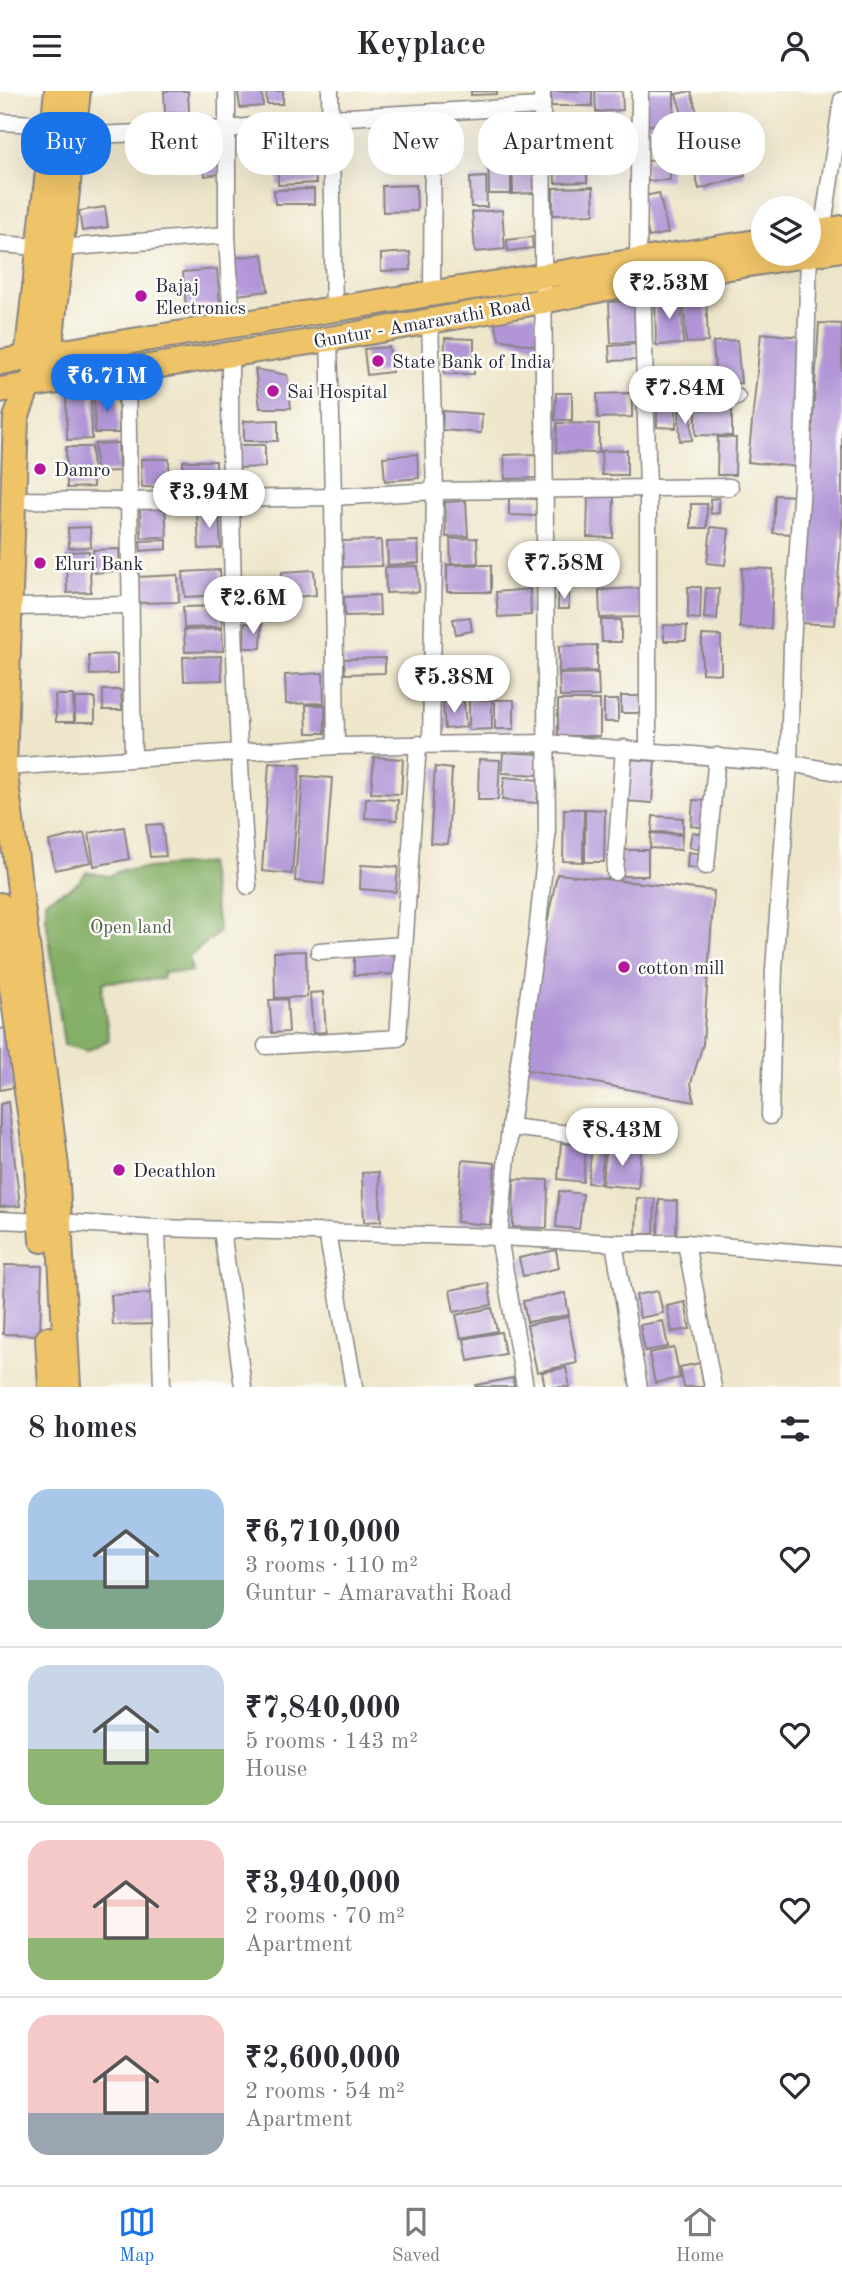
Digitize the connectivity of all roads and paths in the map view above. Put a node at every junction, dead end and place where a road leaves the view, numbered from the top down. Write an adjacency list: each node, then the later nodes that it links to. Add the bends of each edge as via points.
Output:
1 (58, 91): 8 (main road)
2 (78, 91): 9 (main road)
3 (227, 91): 15 (street)
4 (330, 91): 10 (street)
5 (640, 91): 29 (street)
6 (542, 99): 11 (street); 30 (street)
7 (842, 100): 20 (street)
8 (61, 112)
9 (70, 112)
10 (331, 112)
11 (433, 112)
12 (0, 121): 13 (street)
13 (21, 124)
14 (237, 128): 15 (street)
15 (228, 129): 16 (street); 21 (street)
16 (111, 130)
17 (58, 175): 25 (main road)
18 (332, 175): 33 (street)
19 (433, 175): 31 (street)
20 (821, 231)
21 (227, 236): 25 (street); 36 (street)
22 (821, 238): 26 (main road, Guntur - Amaravathi Road)
23 (0, 244): 25 (street)
24 (751, 244): 29 (main road, Guntur - Amaravathi Road)
25 (50, 247): 40 (main road)
26 (842, 249)
27 (751, 250): 29 (main road, Guntur - Amaravathi Road)
28 (818, 266): 65 (street, via 792,644)
29 (640, 271): 30 (main road, Guntur - Amaravathi Road); 32 (main road, Guntur - Amaravathi Road); 45 (street)
30 (543, 275): 31 (main road, Guntur - Amaravathi Road); 32 (street)
31 (432, 293): 33 (main road, Guntur - Amaravathi Road)
32 (543, 301): 35 (main road, Guntur - Amaravathi Road); 49 (street)
33 (334, 310): 34 (main road, Guntur - Amaravathi Road)
34 (270, 321): 36 (main road, Guntur - Amaravathi Road); 38 (main road)
35 (430, 321): 37 (main road, Guntur - Amaravathi Road); 50 (street)
36 (232, 327): 40 (main road, Guntur - Amaravathi Road)
37 (329, 339): 38 (main road, Guntur - Amaravathi Road); 51 (street)
38 (274, 348): 39 (main road, Guntur - Amaravathi Road)
39 (230, 355): 42 (main road, Guntur - Amaravathi Road); 52 (street)
40 (38, 356): 41 (main road, Guntur - Amaravathi Road); 43 (main road)
41 (0, 362)
42 (127, 371): 43 (main road, Guntur - Amaravathi Road); 54 (street)
43 (29, 386): 44 (main road, Guntur - Amaravathi Road); 53 (main road, via 16,418)
44 (0, 395)
45 (644, 395): 46 (street); 48 (street)
46 (737, 397)
47 (730, 487): 48 (street)
48 (648, 489): 49 (street); 61 (street)
49 (546, 490): 50 (street); 57 (street)
50 (435, 491): 51 (street); 58 (street)
51 (333, 496): 52 (street); 59 (street)
52 (230, 499): 54 (street); 62 (street)
53 (12, 500): 54 (street); 56 (main road)
54 (128, 501): 55 (street)
55 (130, 605): 56 (street); 64 (street)
56 (9, 607): 66 (main road)
57 (547, 743): 58 (street); 60 (street); 77 (street, via 547,837)
58 (424, 744): 59 (street); 72 (street)
59 (336, 746): 62 (street)
60 (624, 748): 61 (street); 69 (street)
61 (648, 750): 63 (street)
62 (237, 752): 64 (street); 70 (street)
63 (717, 756): 65 (street); 68 (street)
64 (133, 758): 66 (street)
65 (789, 763): 67 (street); 76 (street, via 774,969)
66 (4, 767): 80 (main road, via 56,1166)
67 (842, 773)
68 (706, 866)
69 (615, 872)
70 (248, 886)
71 (0, 905): 74 (main road)
72 (404, 945): 73 (street); 75 (street, via 398,1038)
73 (318, 951)
74 (8, 1020): 80 (main road)
75 (266, 1047)
76 (770, 1116)
77 (510, 1128): 78 (street); 84 (street)
78 (612, 1139)
79 (0, 1220): 80 (street)
80 (50, 1222): 81 (street); 88 (main road); 89 (main road)
81 (156, 1228): 82 (street); 90 (street)
82 (222, 1230): 83 (street); 91 (street)
83 (327, 1232): 84 (street); 92 (street)
84 (499, 1237): 85 (street); 93 (street)
85 (614, 1243): 86 (street); 94 (street)
86 (686, 1243): 87 (street); 95 (street)
87 (842, 1256)
88 (51, 1387)
89 (68, 1387)
90 (162, 1387)
91 (243, 1387)
92 (354, 1387)
93 (525, 1387)
94 (639, 1387)
95 (713, 1387)

